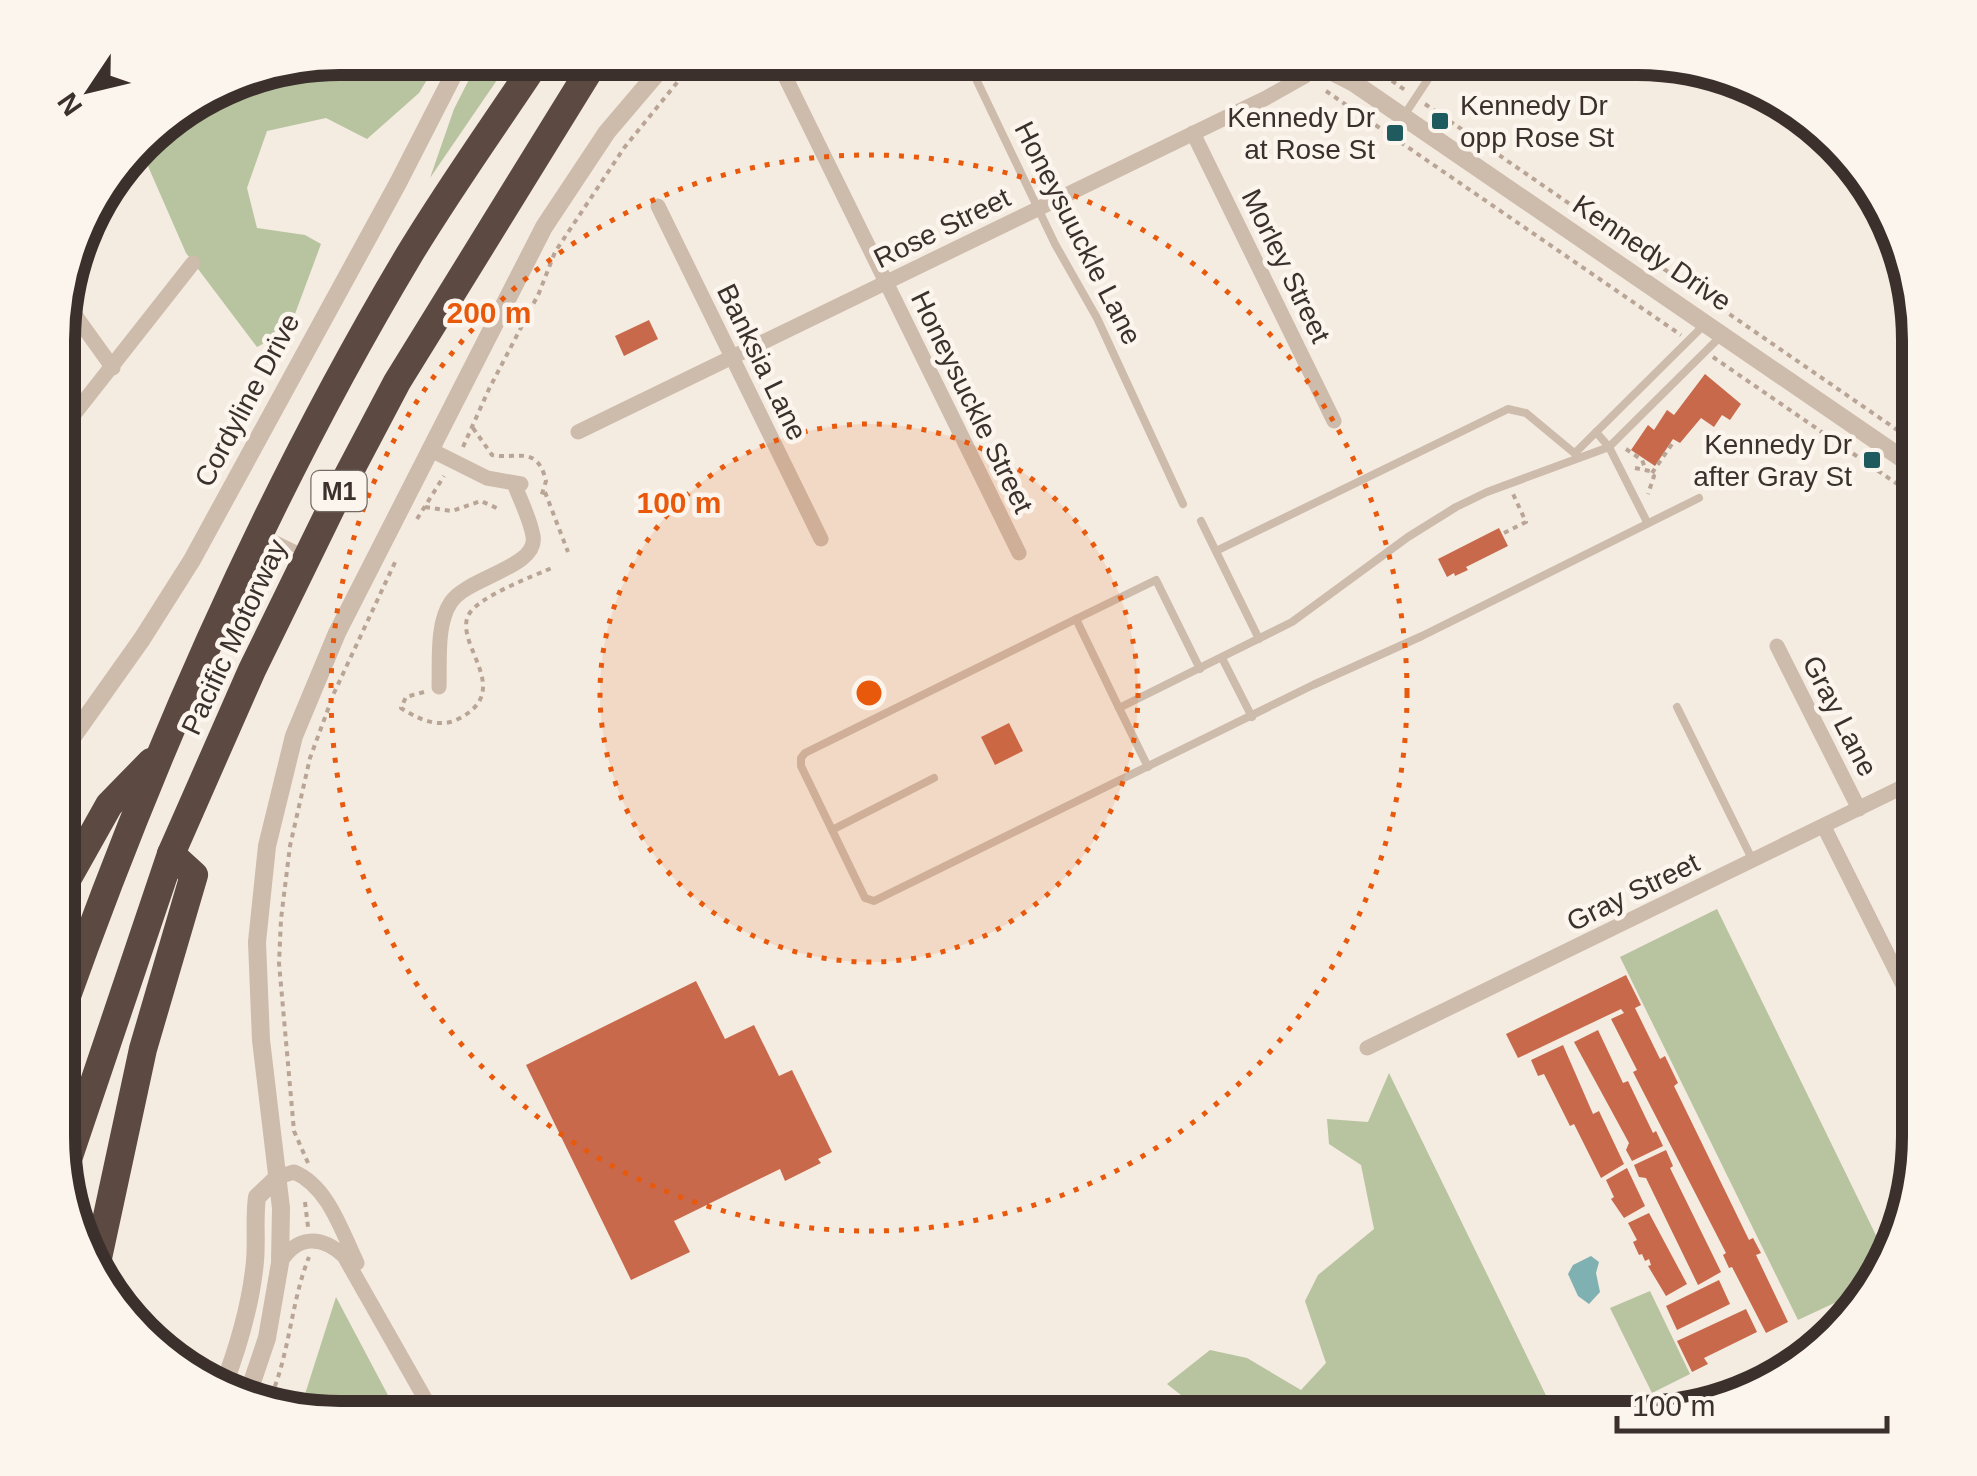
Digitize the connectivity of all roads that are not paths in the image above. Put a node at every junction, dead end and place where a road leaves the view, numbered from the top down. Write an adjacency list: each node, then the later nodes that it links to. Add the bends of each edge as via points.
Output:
1 (453, 75): 47 (street, Cordyline Drive, via 192,560)
2 (528, 75): 33 (highway, Pacific Motorway / M1, via 410,254)
3 (585, 75): 37 (highway, Pacific Motorway / M1, via 398,382)
4 (655, 75): 26 (street, via 607,132 544,226)
5 (784, 75): 15 (street, Honeysuckle Street)
6 (975, 75): 13 (lane, Honeysuuckle Lane)
7 (1302, 76): 11 (street, Rose Street)
8 (1340, 76): 10 (street, Kennedy Drive)
9 (1430, 76): 10 (lane)
10 (1403, 116): 17 (street, Kennedy Drive)
11 (1193, 133): 13 (street, Rose Street); 22 (street, Morley Street)
12 (658, 206): 19 (street, Banksia Lane)
13 (1039, 208): 15 (street, Rose Street); 30 (lane, Honeysuuckle Lane)
14 (194, 264): 20 (street)
15 (885, 284): 19 (street, Rose Street); 36 (street, Honeysuckle Street)
16 (76, 317): 20 (street)
17 (1706, 323): 18 (street, Kennedy Drive); 24 (lane)
18 (1723, 334): 25 (lane); 28 (street, Kennedy Drive)
19 (733, 359): 23 (street, Rose Street); 34 (street, Banksia Lane)
20 (112, 368): 21 (street)
21 (75, 413)
22 (1334, 421)
23 (578, 432)
24 (1596, 432): 25 (lane); 27 (lane)
25 (1611, 444): 27 (lane); 32 (lane)
26 (429, 448): 43 (street, via 487,478 517,484 533,547 451,602 442,626); 62 (street, via 294,736 267,846 257,942)
27 (1577, 455): 35 (lane, via 1522,410 1508,409); 39 (lane, via 1431,521 1324,601)
28 (1901, 457)
29 (1699, 498): 32 (lane)
30 (1183, 504)
31 (1201, 520): 35 (lane)
32 (1648, 522): 46 (lane)
33 (262, 533): 37 (lane); 48 (highway, Pacific Motorway / M1)
34 (820, 539)
35 (1216, 550): 39 (lane)
36 (1019, 553)
37 (308, 554): 55 (highway, Pacific Motorway / M1)
38 (1076, 619): 42 (lane, via 1156,580); 45 (lane); 54 (lane, via 805,753 802,766)
39 (1259, 639): 41 (lane)
40 (1777, 646): 52 (street, Gray Lane)
41 (1222, 658): 42 (lane); 46 (lane)
42 (1200, 669): 45 (lane)
43 (438, 687)
44 (1677, 707): 56 (lane)
45 (1119, 708): 49 (lane)
46 (1252, 717): 49 (lane)
47 (75, 733)
48 (159, 754): 57 (highway, via 109,805); 58 (highway, Pacific Motorway / M1)
49 (1148, 768): 54 (lane, via 874,900 866,898)
50 (934, 778): 54 (lane)
51 (1901, 788): 52 (street, Gray Street)
52 (1859, 809): 53 (street, Gray Street)
53 (1824, 827): 56 (street, Gray Street); 59 (street)
54 (832, 830)
55 (171, 854): 61 (highway, Pacific Motorway / M1); 63 (highway, via 194,875 143,1049)
56 (1753, 861): 60 (street, Gray Street)
57 (76, 864)
58 (76, 974)
59 (1901, 981)
60 (1367, 1048)
61 (76, 1136)
62 (278, 1177): 64 (street); 65 (street, via 291,1172 308,1180 332,1212); 66 (street, via 257,1197 248,1306)
63 (100, 1248)
64 (280, 1263): 65 (street, via 309,1240 328,1244 348,1260); 67 (street)
65 (387, 1327): 68 (street)
66 (228, 1375)
67 (251, 1385)
68 (423, 1392): 69 (lane); 70 (street)
69 (422, 1400)
70 (427, 1400)

